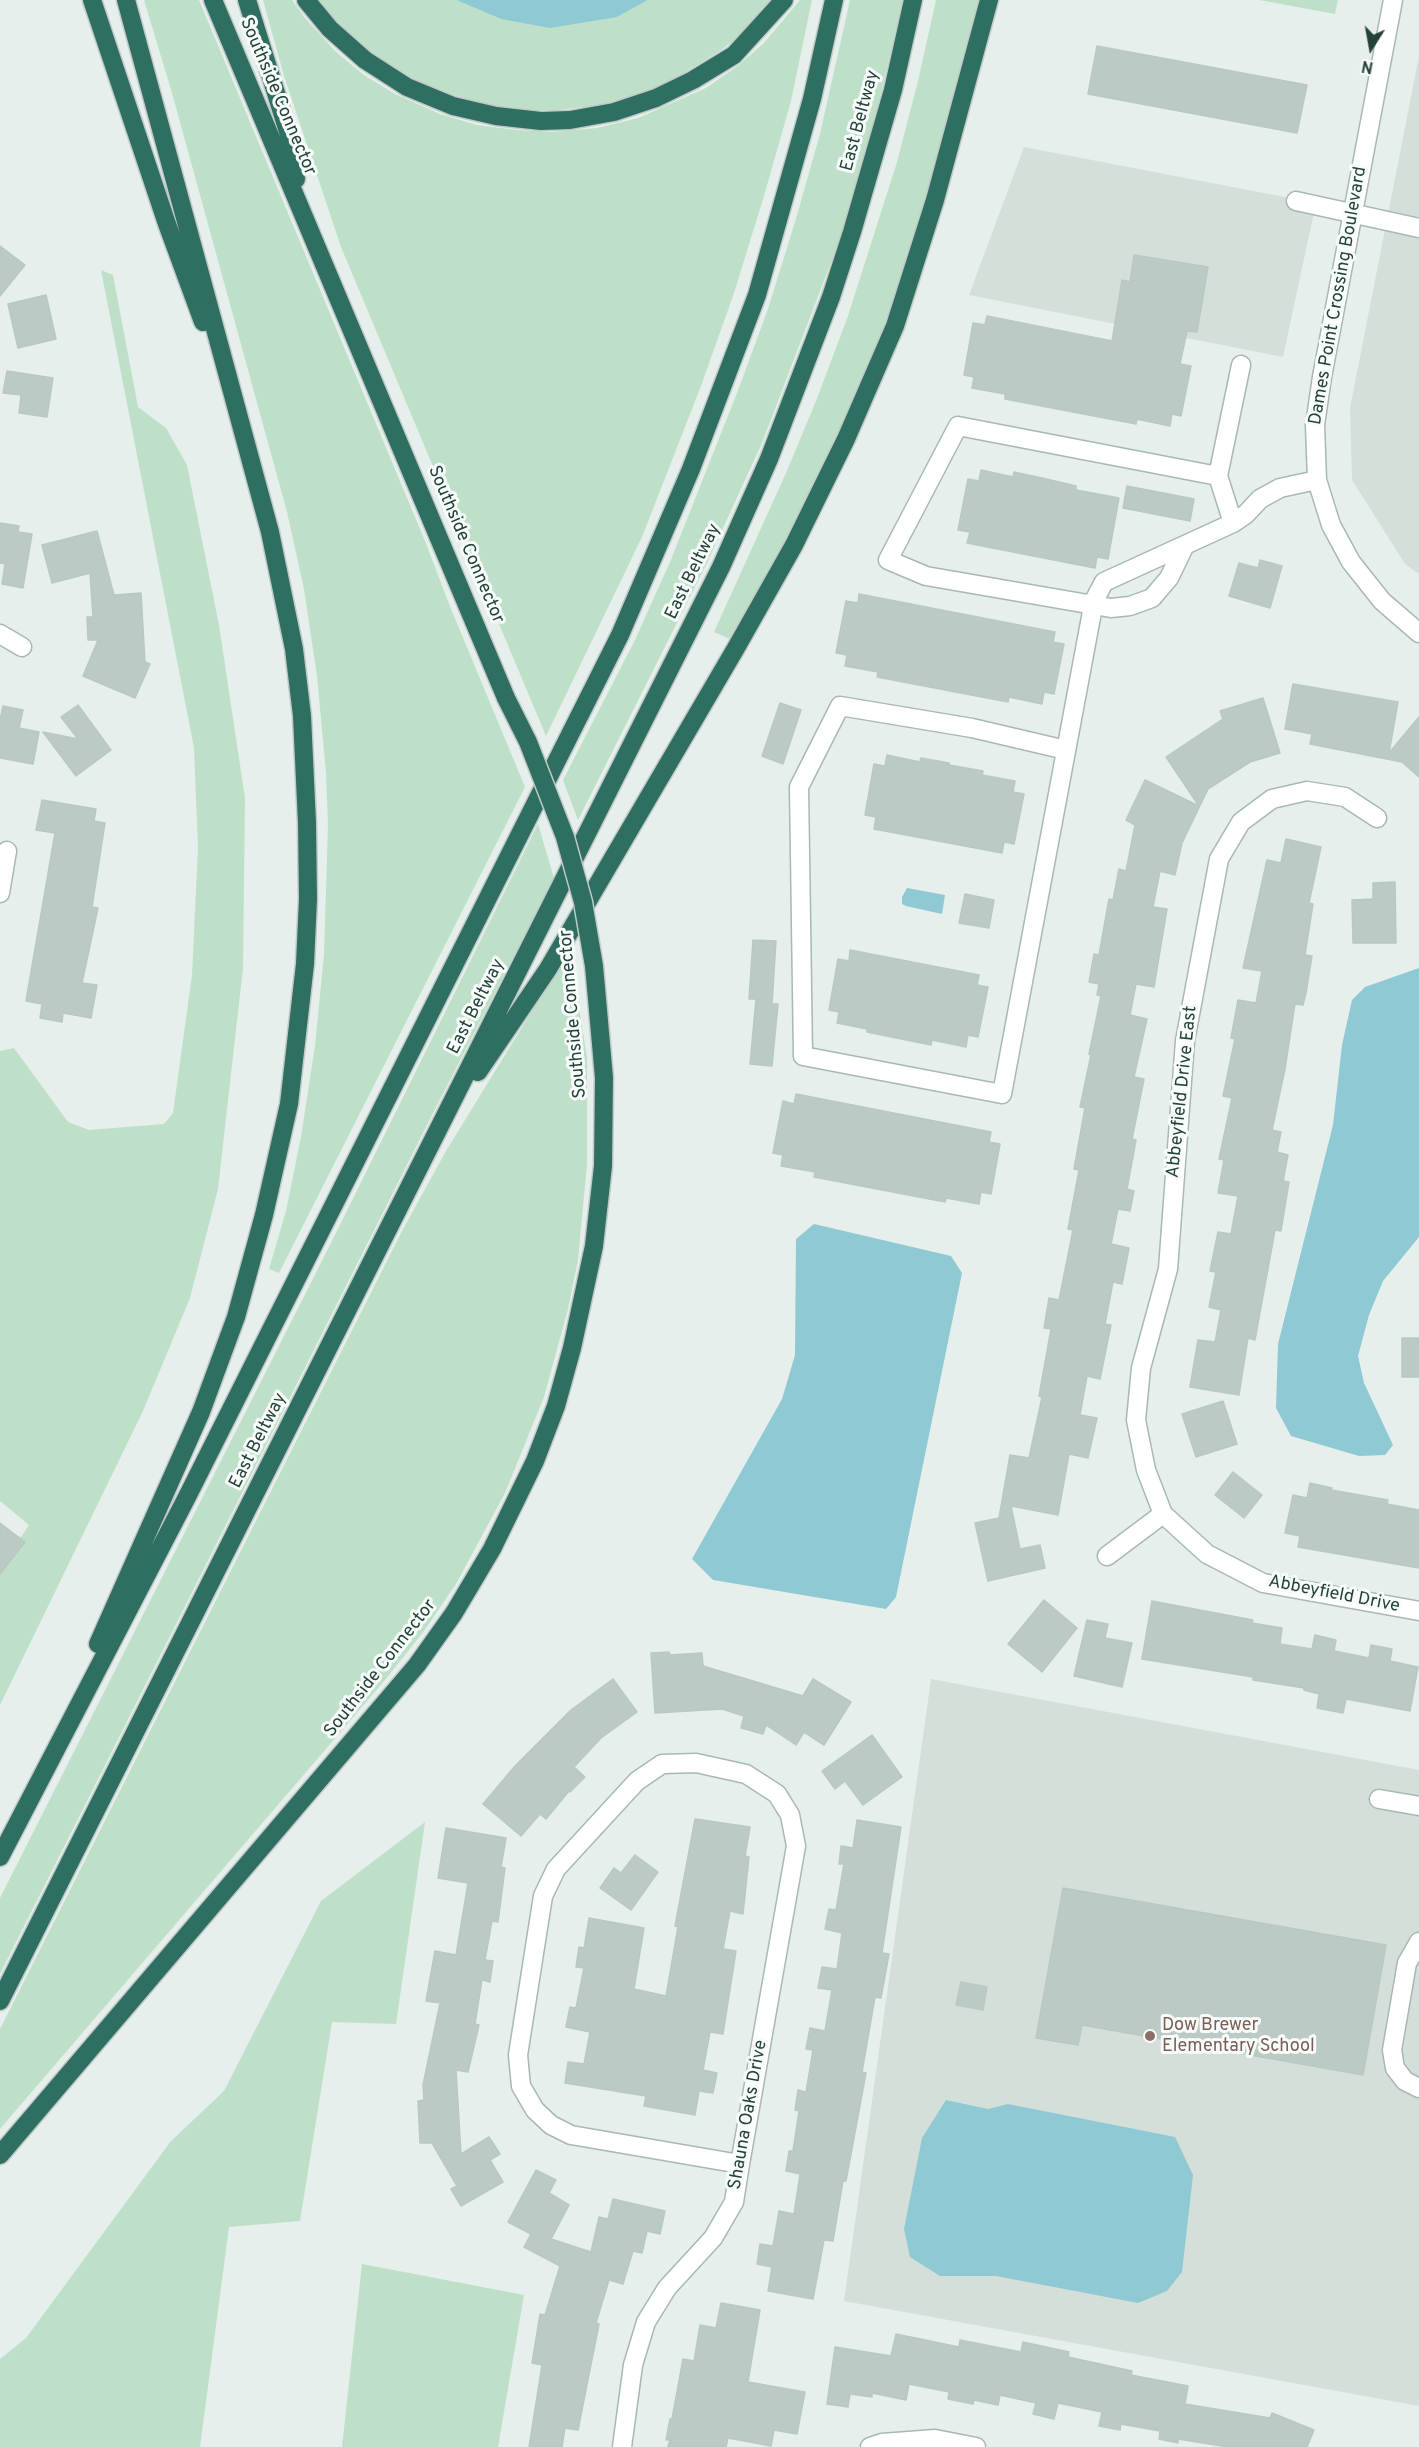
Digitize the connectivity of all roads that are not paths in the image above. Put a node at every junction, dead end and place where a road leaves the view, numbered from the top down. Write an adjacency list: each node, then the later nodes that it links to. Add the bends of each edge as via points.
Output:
1 (92, 0): 16 (highway, via 167,224)
2 (126, 0): 16 (highway)
3 (213, 0): 12 (highway, Southside Connector)
4 (247, 0): 12 (highway, via 290,138)
5 (306, 0): 6 (highway, via 330,29 365,60 407,87 453,106 541,121 614,112 666,94 734,55)
6 (784, 0)
7 (834, 0): 33 (highway, East Beltway, via 809,110 757,295 662,542 554,769 187,1497)
8 (913, 0): 29 (highway, East Beltway, via 893,90 852,231 769,459 721,567)
9 (989, 0): 29 (highway, via 935,200 898,314 846,439 794,545 553,960)
10 (1393, 0): 13 (street, Dames Point Crossing Boulevard)
11 (1296, 201): 13 (street)
12 (299, 205): 40 (highway, Southside Connector, bridge, via 565,837 590,939 604,1078 603,1166 594,1246 572,1348 535,1461 492,1549 454,1612 417,1665)
13 (1352, 214): 14 (street); 18 (street, Dames Point Crossing Boulevard, via 1315,425)
14 (1419, 228)
15 (1241, 365): 17 (street)
16 (246, 439): 33 (highway, via 294,649 302,716 308,899 303,987 289,1104 244,1287 205,1401)
17 (1218, 476): 19 (street); 21 (street, via 958,426 888,560 926,576)
18 (1317, 480): 19 (street, via 1280,488 1260,499); 22 (street, Dames Point Crossing Boulevard, via 1331,525 1352,562 1382,601)
19 (1233, 523): 20 (street)
20 (1185, 545): 21 (street, via 1104,582); 21 (street, via 1169,578 1152,598 1130,606)
21 (1093, 606): 25 (street)
22 (1419, 633)
23 (0, 634): 24 (street)
24 (22, 647)
25 (1066, 750): 25 (street, via 1002,1095 803,1056 799,787 840,706 972,728)
26 (1377, 819): 30 (street, Abbeyfield Drive East, via 1345,797 1307,791 1272,799 1241,822 1219,859 1185,1041 1168,1269 1141,1368 1136,1420 1146,1470)
27 (7, 851): 28 (street)
28 (0, 893)
29 (434, 1139): 38 (highway, East Beltway)
30 (1163, 1514): 31 (street); 32 (street, Abbeyfield Drive, via 1207,1554 1263,1583)
31 (1107, 1556)
32 (1419, 1611)
33 (34, 1788): 36 (highway, East Beltway)
34 (1379, 1799): 35 (street)
35 (1419, 1806)
36 (0, 1857)
37 (1419, 1942): 39 (street, via 1407,1963 1392,2050 1395,2068)
38 (0, 2001)
39 (1419, 2088)
40 (0, 2155)
41 (741, 2164): 41 (street, Shauna Oaks Drive, via 796,1846 790,1815 777,1794 746,1774 696,1763 662,1764 638,1781 556,1869 543,1896 518,2055 521,2086 535,2110 551,2125 571,2135); 42 (street, Shauna Oaks Drive, via 734,2202 713,2238 667,2288 646,2322 633,2365)
42 (622, 2447)
43 (870, 2447): 44 (street, via 935,2439)
44 (976, 2447)

